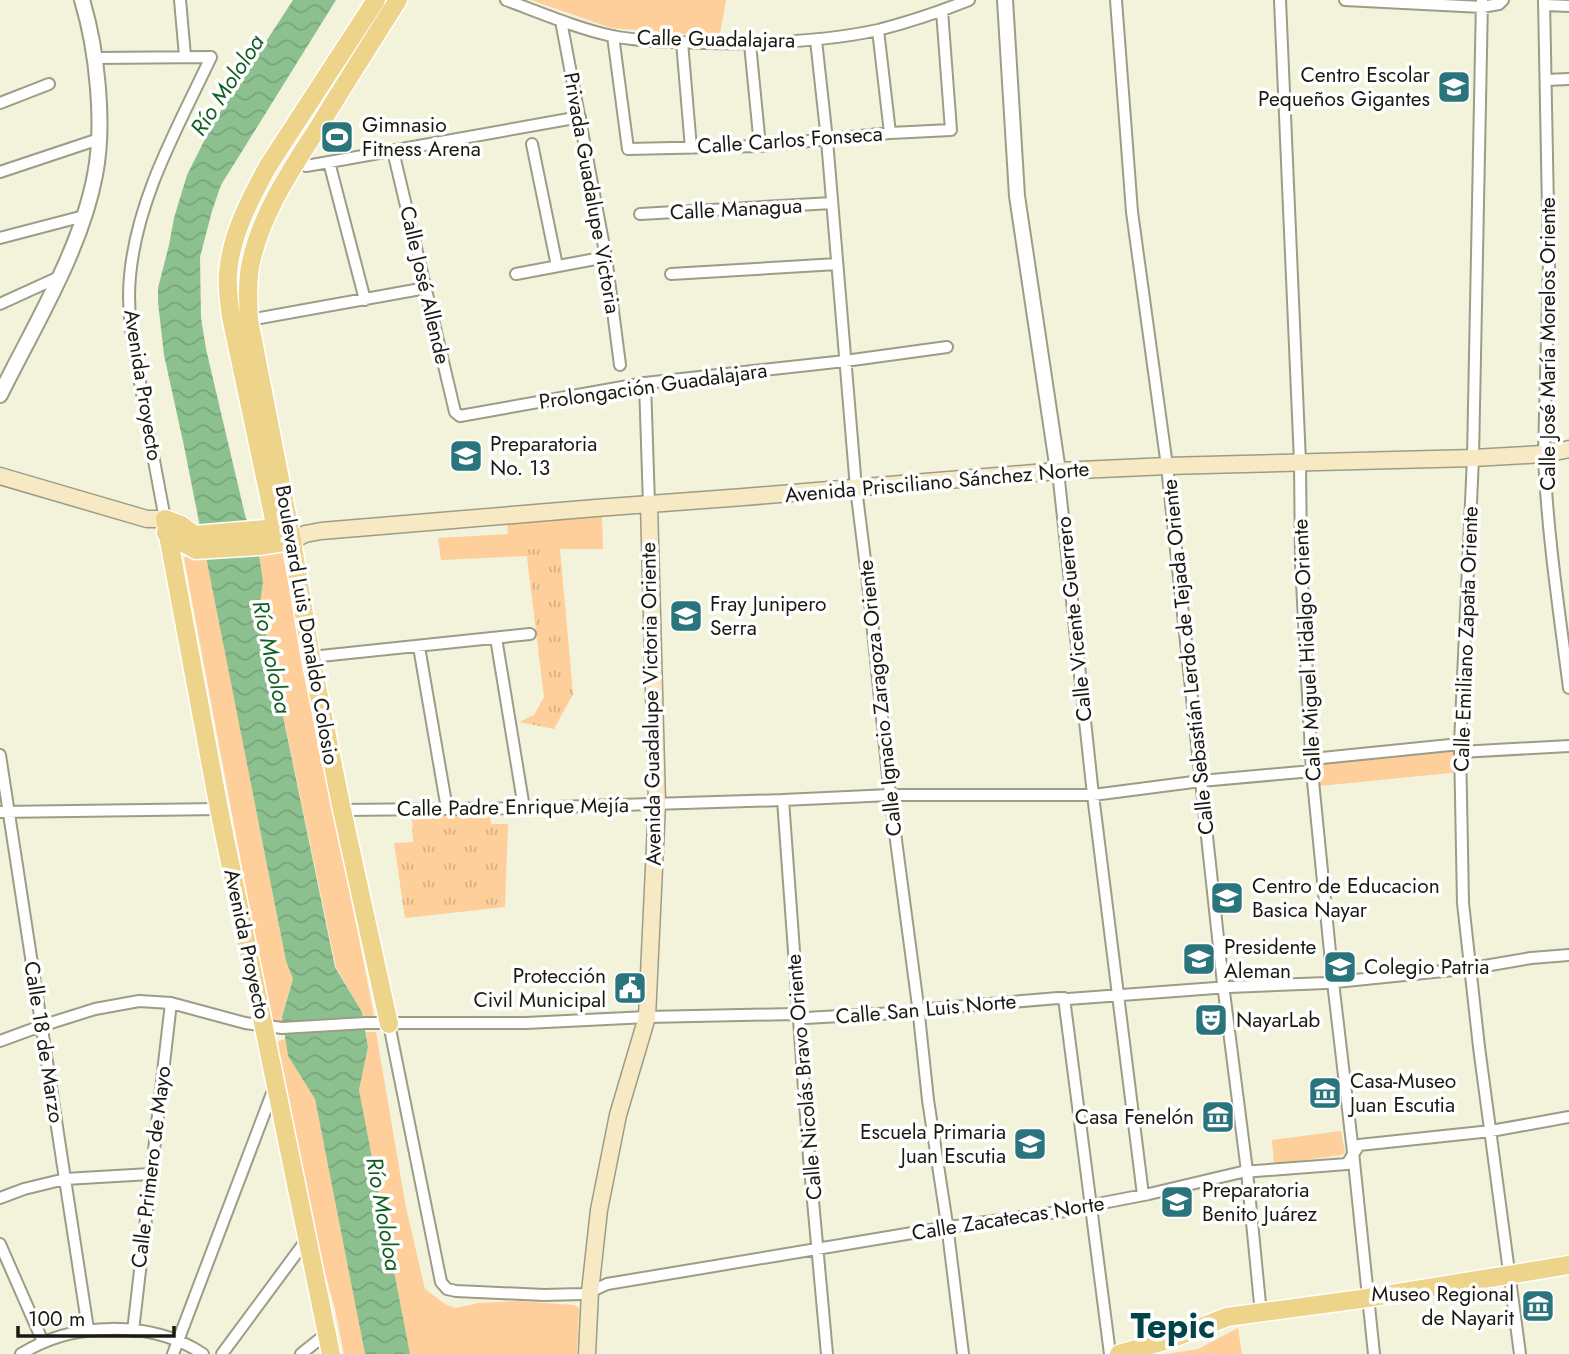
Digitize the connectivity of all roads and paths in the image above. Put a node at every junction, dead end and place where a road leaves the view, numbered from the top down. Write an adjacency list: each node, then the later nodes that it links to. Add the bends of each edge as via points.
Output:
1 (82, 0): 23 (street)
2 (180, 0): 22 (street)
3 (376, 0): 54 (main road, Boulevard Luis Donaldo Colosio, via 268,166 242,218 228,273 230,312)
4 (398, 0): 36 (main road, Boulevard Luis Donaldo Colosio)
5 (506, 0): 16 (street, Calle Guadalajara)
6 (969, 0): 15 (street, Calle Guadalajara)
7 (1005, 0): 65 (street, Calle Vicente Guerrero, via 1017,196)
8 (1116, 0): 64 (street, Calle Sebastián Lerdo de Tejada Oriente, via 1132,212)
9 (1280, 0): 63 (street, Calle Miguel Hidalgo Oriente)
10 (1345, 0): 12 (street)
11 (1503, 0): 12 (street)
12 (1482, 3): 62 (street, Calle Emiliano Zapata Oriente)
13 (1544, 3): 14 (street); 25 (street, Calle José María Morelos Oriente)
14 (1569, 6)
15 (942, 11): 17 (street, Calle Guadalajara); 29 (street, Calle Carlos Fonseca, via 951,130)
16 (561, 21): 18 (street, Calle Guadalajara); 28 (street, Privada Guadalupe Victoria)
17 (878, 30): 19 (street, Calle Guadalajara); 29 (street)
18 (613, 36): 20 (street, Calle Guadalajara); 34 (street, Calle Carlos Fonseca, via 628,149)
19 (816, 40): 21 (street, Calle Guadalajara); 31 (street, Calle Ignacio Zaragoza Oriente)
20 (682, 43): 21 (street, Calle Guadalajara); 34 (street)
21 (750, 44): 33 (street)
22 (185, 56): 23 (street); 69 (street, Avenida Proyecto, via 211,57 155,176 130,276 132,340)
23 (95, 58): 30 (street)
24 (1569, 79): 25 (street)
25 (1546, 80): 61 (street, Calle José María Morelos Oriente, via 1549,262)
26 (49, 84): 27 (street)
27 (0, 103)
28 (580, 117): 35 (street); 43 (street, Privada Guadalupe Victoria)
29 (890, 133): 31 (street, Calle Carlos Fonseca)
30 (99, 139): 38 (street); 41 (street)
31 (827, 140): 33 (street, Calle Carlos Fonseca); 39 (street, Calle Ignacio Zaragoza Oriente)
32 (532, 144): 45 (street)
33 (760, 146): 34 (street, Calle Carlos Fonseca)
34 (691, 148)
35 (393, 151): 37 (street); 49 (street, Calle José Allende)
36 (297, 161): 37 (street, via 306,166); 52 (main road, Boulevard Luis Donaldo Colosio, via 272,205 255,250 248,290)
37 (329, 163): 50 (street)
38 (0, 173)
39 (832, 203): 40 (street, Calle Managua); 44 (street, Calle Ignacio Zaragoza Oriente)
40 (640, 214)
41 (84, 216): 42 (street); 48 (street)
42 (0, 238)
43 (606, 257): 45 (street); 56 (street, Privada Guadalupe Victoria)
44 (836, 264): 47 (street); 55 (street, Calle Ignacio Zaragoza Oriente)
45 (557, 266): 46 (street)
46 (516, 274)
47 (671, 274)
48 (59, 277): 51 (street); 58 (street)
49 (426, 288): 50 (street); 59 (street, Calle José Allende, via 455,412)
50 (365, 300): 52 (street)
51 (0, 304)
52 (249, 320): 54 (main road, Boulevard Luis Donaldo Colosio)
53 (947, 347): 55 (street, Prolongación Guadalajara)
54 (247, 351): 70 (main road, Boulevard Luis Donaldo Colosio)
55 (845, 361): 57 (street, Prolongación Guadalajara); 67 (street, Calle Ignacio Zaragoza Oriente)
56 (620, 365)
57 (645, 383): 59 (street, Prolongación Guadalajara); 68 (street, Avenida Guadalupe Victoria Oriente)
58 (0, 395)
59 (460, 416)
60 (1569, 449): 61 (main road, Avenida Prisciliano Sánchez Norte)
61 (1544, 454): 62 (main road, Avenida Prisciliano Sánchez Norte); 75 (street, Calle José María Morelos Oriente)
62 (1473, 458): 63 (main road, Avenida Prisciliano Sánchez Norte); 77 (street, Calle Emiliano Zapata Oriente)
63 (1300, 463): 64 (main road, Avenida Prisciliano Sánchez Norte); 79 (street, Calle Miguel Hidalgo Oriente)
64 (1167, 466): 65 (main road, Avenida Prisciliano Sánchez Norte); 81 (street, Calle Sebastián Lerdo de Tejada Oriente)
65 (1058, 471): 67 (main road, Avenida Prisciliano Sánchez Norte); 83 (street, Calle Vicente Guerrero)
66 (0, 476): 69 (main road)
67 (856, 488): 68 (main road, Avenida Prisciliano Sánchez Norte); 82 (street, Calle Ignacio Zaragoza Oriente)
68 (649, 504): 70 (main road, Avenida Prisciliano Sánchez Norte); 85 (main road, Avenida Guadalupe Victoria Oriente)
69 (159, 524): 70 (main road, Avenida Prisciliano Sánchez Norte, via 195,542); 87 (main road, Avenida Proyecto)
70 (288, 534): 74 (main road, Boulevard Luis Donaldo Colosio)
71 (530, 634): 72 (street)
72 (495, 638): 73 (street); 86 (street)
73 (419, 647): 74 (street); 88 (street)
74 (311, 657): 89 (main road, Boulevard Luis Donaldo Colosio)
75 (1569, 688)
76 (1569, 746): 77 (street)
77 (1460, 748): 79 (street); 92 (street, Calle Emiliano Zapata Oriente, via 1463,903)
78 (0, 755): 90 (street, Calle 18 de Marzo)
79 (1312, 759): 80 (street, Calle Miguel Hidalgo Oriente)
80 (1312, 771): 81 (street, Calle Padre Enrique Mejía); 93 (street, Calle Miguel Hidalgo Oriente)
81 (1201, 780): 83 (street, Calle Padre Enrique Mejía); 94 (street, Calle Sebastián Lerdo de Tejada Oriente)
82 (890, 795): 83 (street, Calle Padre Enrique Mejía); 84 (street, Calle Padre Enrique Mejía); 98 (street, Calle Ignacio Zaragoza Oriente)
83 (1093, 795): 95 (street, Calle Vicente Guerrero)
84 (782, 800): 85 (street, Calle Padre Enrique Mejía); 99 (street, Calle Nicolás Bravo Oriente)
85 (657, 804): 86 (street, Calle Padre Enrique Mejía); 100 (main road, Avenida Guadalupe Victoria Oriente)
86 (524, 808): 88 (street, Calle Padre Enrique Mejía)
87 (219, 809): 90 (street); 103 (main road, Avenida Proyecto)
88 (447, 809): 89 (street, Calle Padre Enrique Mejía)
89 (342, 810): 101 (main road, Boulevard Luis Donaldo Colosio)
90 (4, 812): 102 (street, Calle 18 de Marzo)
91 (1569, 955): 92 (street, Calle San Luis Norte)
92 (1470, 968): 93 (street, Calle San Luis Norte); 107 (street, Calle Emiliano Zapata Oriente)
93 (1333, 982): 94 (street, Calle San Luis Norte); 108 (street, Calle Miguel Hidalgo Oriente)
94 (1224, 988): 95 (street, Calle San Luis Norte); 109 (street, Calle Sebastián Lerdo de Tejada Oriente)
95 (1118, 995): 96 (street, Calle San Luis Norte); 112 (street, Calle Vicente Guerrero)
96 (1064, 998): 98 (street, Calle San Luis Norte); 114 (street)
97 (171, 1003): 102 (street, Calle San Luis Norte, via 120,1003); 103 (street, Calle San Luis Norte); 110 (street, Calle Primero de Mayo)
98 (918, 1010): 99 (street, Calle San Luis Norte); 115 (street, Calle Ignacio Zaragoza Oriente)
99 (799, 1016): 100 (street, Calle San Luis Norte); 118 (street, Calle Nicolás Bravo Oriente)
100 (647, 1017): 101 (street, Calle San Luis Norte); 122 (main road, Avenida Guadalupe Victoria Oriente, via 618,1115 599,1210)
101 (389, 1024): 103 (street, Calle San Luis Norte); 121 (street, Boulevard Luis Donaldo Colosio)
102 (41, 1026): 104 (street, Calle San Luis Norte); 111 (street, Calle 18 de Marzo)
103 (273, 1027): 105 (main road, Avenida Proyecto)
104 (0, 1041)
105 (275, 1085): 116 (main road, Avenida Proyecto); 128 (street)
106 (1569, 1117): 107 (street, Calle Zacatecas Norte)
107 (1491, 1131): 108 (street, Calle Zacatecas Norte, via 1359,1145); 120 (street, Calle Emiliano Zapata Oriente)
108 (1353, 1152): 109 (street, Calle Zacatecas Norte, via 1347,1164); 123 (street, Calle Miguel Hidalgo Oriente)
109 (1247, 1171): 112 (street, Calle Zacatecas Norte); 124 (street, Calle Sebastián Lerdo de Tejada Oriente)
110 (150, 1174): 111 (street); 126 (street, Calle Primero de Mayo)
111 (65, 1179): 113 (street); 125 (street, Calle 18 de Marzo)
112 (1143, 1195): 114 (street, Calle Zacatecas Norte)
113 (0, 1198)
114 (1092, 1205): 115 (street, Calle Zacatecas Norte); 139 (street)
115 (947, 1227): 118 (street, Calle Zacatecas Norte); 138 (street, Calle Ignacio Zaragoza Oriente)
116 (307, 1239): 127 (main road, Avenida Proyecto); 133 (street)
117 (0, 1244): 129 (street)
118 (818, 1249): 122 (street, Calle Zacatecas Norte, via 607,1284); 137 (street, Calle Nicolás Bravo Oriente)
119 (1569, 1265): 120 (main road)
120 (1510, 1275): 123 (main road); 142 (street, Calle Emiliano Zapata Oriente)
121 (441, 1282): 122 (street, Calle Zacatecas Norte, via 456,1291)
122 (590, 1292): 136 (main road, Avenida Guadalupe Victoria Oriente)
123 (1369, 1298): 124 (main road); 141 (street, Calle Miguel Hidalgo Oriente)
124 (1261, 1314): 140 (main road, via 1227,1317)
125 (88, 1329): 126 (street); 129 (street)
126 (132, 1331): 128 (street)
127 (326, 1334): 134 (street); 135 (main road, Avenida Proyecto)
128 (178, 1341): 131 (street); 132 (street)
129 (43, 1342): 130 (street)
130 (21, 1354)
131 (173, 1354)
132 (203, 1354)
133 (222, 1354)
134 (301, 1354)
135 (331, 1354)
136 (587, 1354)
137 (827, 1354)
138 (962, 1354)
139 (1110, 1354)
140 (1119, 1354)
141 (1374, 1354)
142 (1520, 1354)

